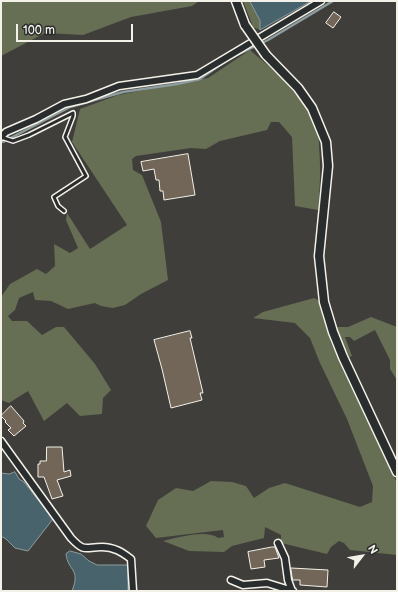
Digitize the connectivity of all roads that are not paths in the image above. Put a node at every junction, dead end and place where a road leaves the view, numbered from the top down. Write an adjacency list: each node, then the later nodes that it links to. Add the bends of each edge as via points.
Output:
1 (236, 1): 6 (street, bridge, via 245,25 266,55 298,88 312,108 326,142 328,166 319,256 324,302 343,356)
2 (321, 1): 3 (street, via 197,75 119,86 86,99 64,104 6,132)
3 (1, 137): 4 (lane, via 13,141 73,113 65,137 86,176 54,197)
4 (64, 211)
5 (1, 441): 9 (street, via 78,546 87,549 102,547 120,550 131,559)
6 (397, 472)
7 (278, 543): 10 (street, via 285,558)
8 (231, 580): 10 (street, via 243,585 267,583)
9 (133, 591)
10 (292, 591)

